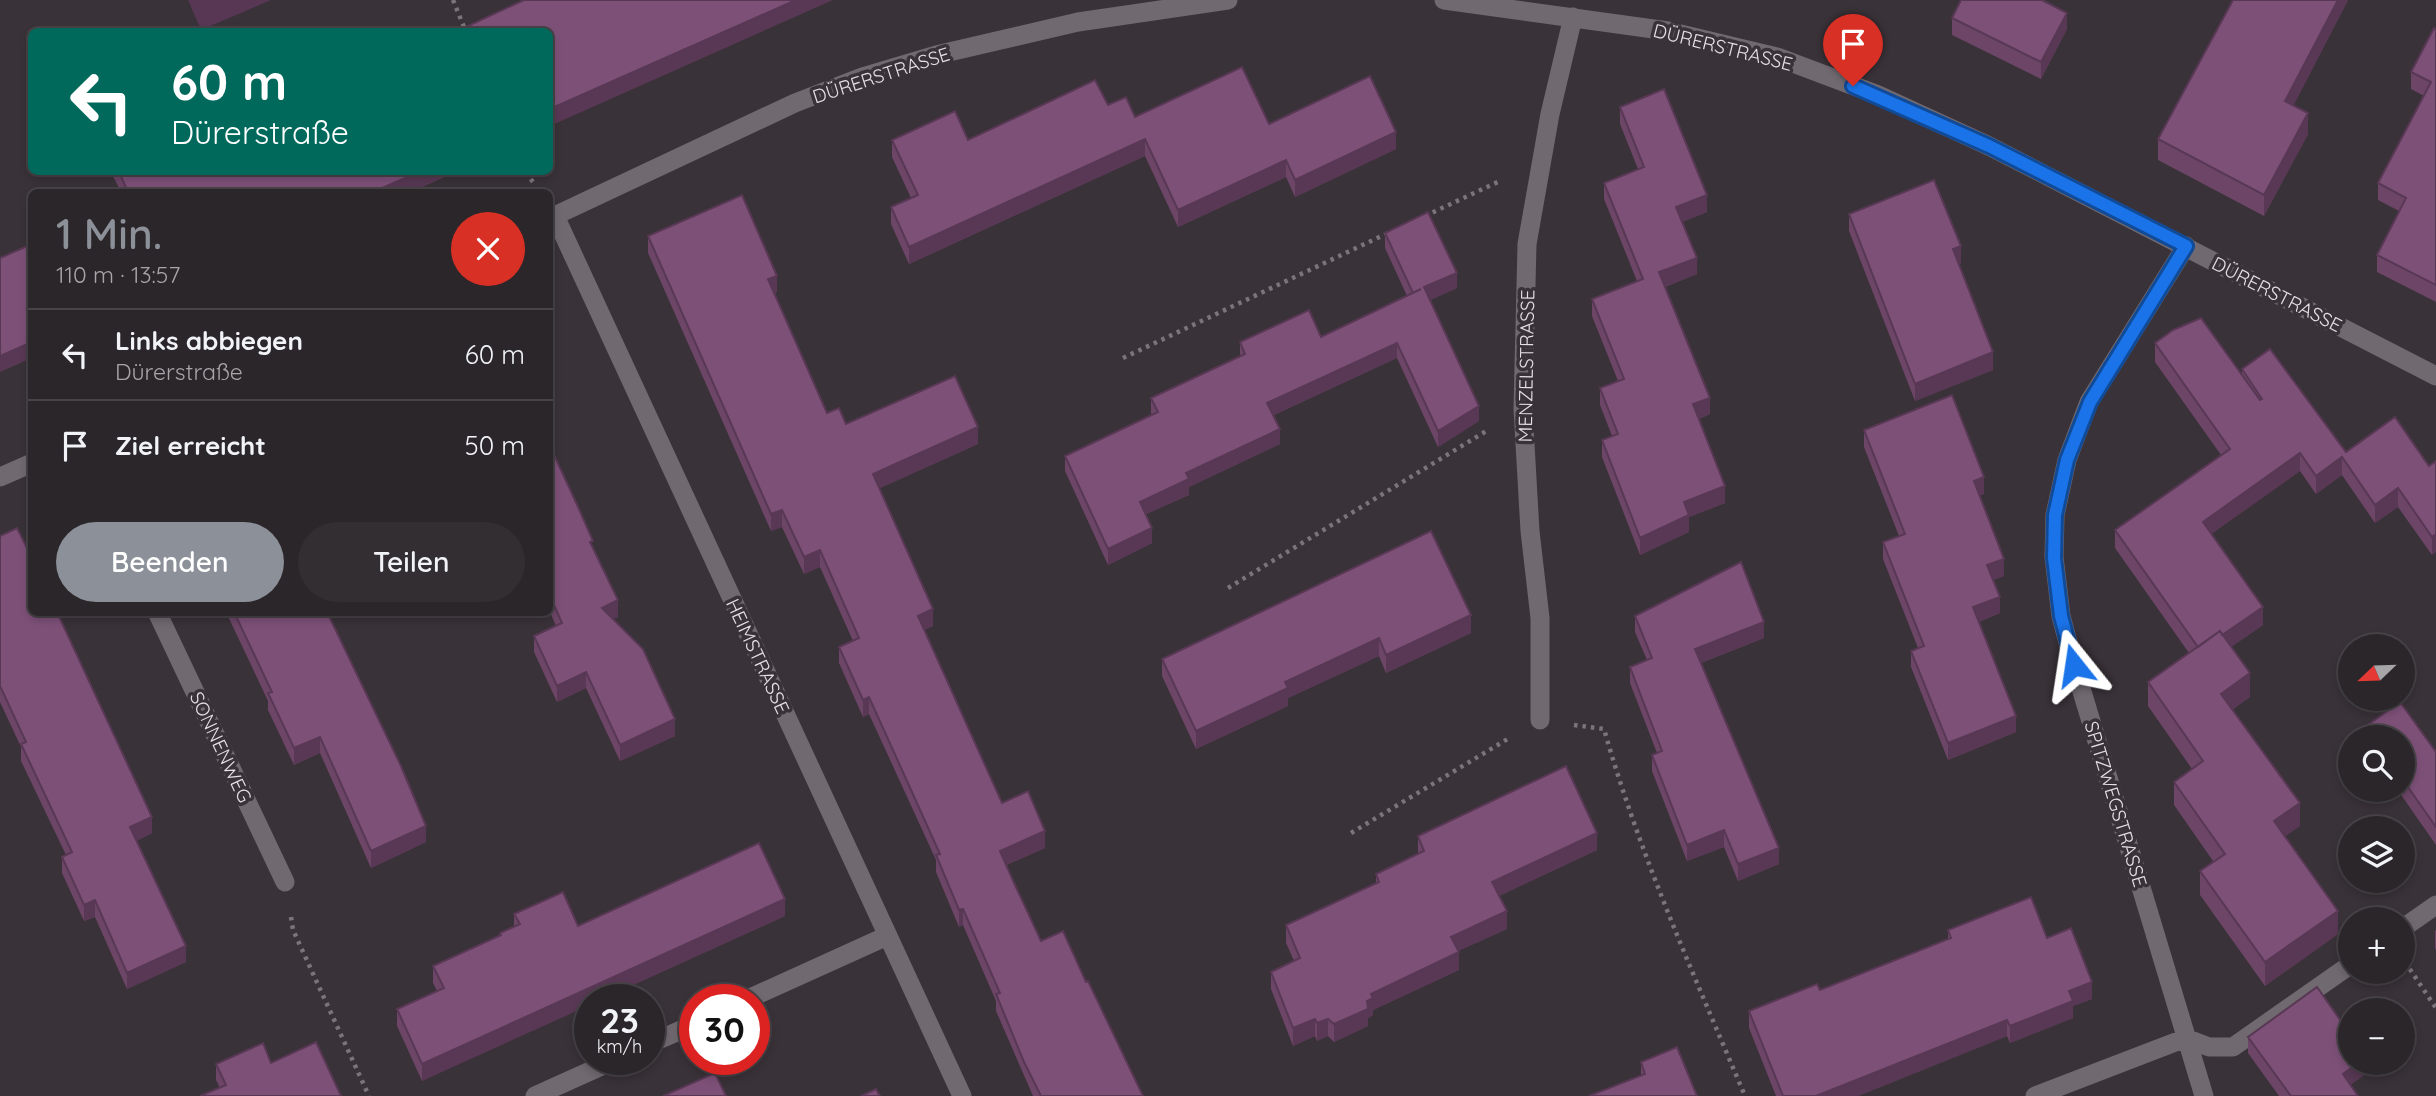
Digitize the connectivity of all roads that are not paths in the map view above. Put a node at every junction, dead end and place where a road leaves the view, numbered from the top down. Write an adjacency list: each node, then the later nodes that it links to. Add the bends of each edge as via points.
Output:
1 (1228, 0): 4 (street, DÜRERSTRASSE, via 1078,22 862,77 795,103)
2 (1444, 0): 3 (street, DÜRERSTRASSE)
3 (1573, 17): 6 (street, DÜRERSTRASSE, via 1668,31 1777,57 1878,95 1989,146); 11 (street, MENZELSTRASSE, via 1527,244 1523,409 1540,618)
4 (553, 217)
5 (553, 219): 15 (street, HEIMSTRASSE)
6 (2186, 246): 7 (street, DÜRERSTRASSE); 18 (street, SPITZWEGSTRASSE, via 2090,402 2067,460 2055,515 2054,558 2061,616 2074,665)
7 (2436, 376)
8 (28, 465): 9 (street)
9 (0, 477)
10 (159, 616): 12 (street, SONNENWEG)
11 (1540, 720)
12 (285, 882)
13 (2436, 905): 14 (street)
14 (2415, 920)
15 (887, 936): 17 (street); 21 (street, HEIMSTRASSE)
16 (2338, 973): 18 (street, via 2233,1046 2209,1047)
17 (770, 989)
18 (2186, 1038): 22 (street); 23 (street, SPITZWEGSTRASSE)
19 (582, 1075): 20 (street)
20 (535, 1096)
21 (962, 1096)
22 (2035, 1096)
23 (2204, 1096)

